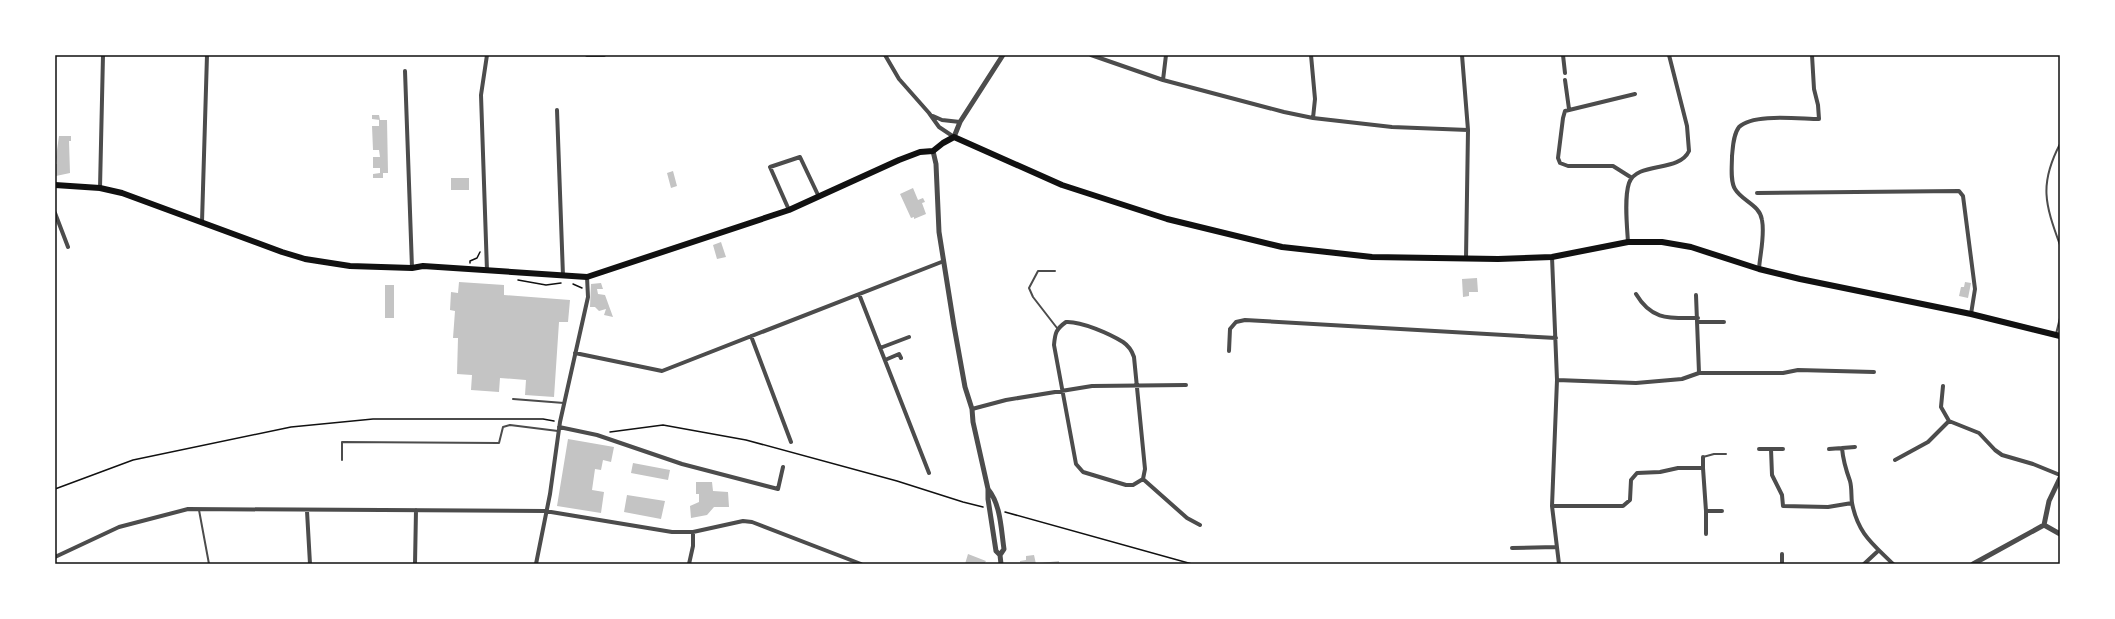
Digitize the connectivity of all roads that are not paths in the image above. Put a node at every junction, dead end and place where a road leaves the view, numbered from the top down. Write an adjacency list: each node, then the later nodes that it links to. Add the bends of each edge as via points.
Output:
1 (103, 55): 32 (street)
2 (207, 55): 37 (street)
3 (487, 55): 46 (street, via 481,95)
4 (587, 55): 5 (street)
5 (594, 55): 6 (street)
6 (604, 55)
7 (885, 55): 23 (street, via 899,79)
8 (1003, 55): 25 (street)
9 (1091, 55): 18 (street)
10 (1166, 55): 18 (street)
11 (1311, 55): 24 (street, via 1315,99)
12 (1462, 55): 26 (street)
13 (1562, 55): 17 (street)
14 (1669, 55): 30 (street, via 1687,126 1689,151 1681,160 1644,171)
15 (1812, 55): 45 (street, via 1819,119 1762,118 1748,121 1739,128 1734,138 1734,188 1758,211 1762,220)
16 (406, 71): 44 (street)
17 (1565, 73)
18 (1163, 80): 24 (street)
19 (1565, 80): 21 (street)
20 (1635, 94): 21 (street)
21 (1568, 109): 30 (street, via 1563,118 1558,158 1560,163 1568,166 1613,166)
22 (557, 110): 48 (street)
23 (929, 113): 25 (street, via 936,118); 27 (street, via 939,127)
24 (1313, 118): 26 (street, via 1392,127)
25 (960, 122): 27 (street)
26 (1468, 130): 42 (street)
27 (954, 137): 29 (main road); 42 (main road, via 1062,185 1231,236 1282,247 1337,254)
28 (2060, 144): 39 (lane, via 2045,192 2046,204)
29 (933, 151): 34 (main road, via 920,152 899,160); 43 (street, via 936,164 939,232)
30 (1632, 178): 38 (street, via 1628,188)
31 (55, 185): 32 (main road)
32 (100, 188): 37 (main road, via 122,193)
33 (1757, 193): 53 (street, via 1959,191 1963,196 1975,289)
34 (819, 197): 35 (main road); 35 (street, via 800,157 770,167)
35 (788, 210): 49 (main road)
36 (55, 213): 40 (street)
37 (202, 222): 44 (main road, via 310,260 350,266)
38 (1628, 242): 41 (main road); 45 (main road, via 1662,242 1691,247)
39 (2060, 245)
40 (68, 246)
41 (1552, 257): 42 (main road); 61 (street)
42 (1466, 259)
43 (944, 261): 50 (street); 76 (street, via 965,387)
44 (412, 268): 46 (main road, via 423,266)
45 (1759, 269): 53 (main road)
46 (487, 271): 48 (main road)
47 (1055, 272): 57 (lane, via 1038,272 1029,288 1033,297)
48 (563, 276): 49 (main road)
49 (587, 277): 64 (street, via 588,297)
50 (860, 294): 59 (street); 62 (street)
51 (1636, 294): 55 (street, via 1650,312 1670,318)
52 (1696, 295): 55 (street)
53 (1971, 314): 58 (main road)
54 (2060, 318): 58 (lane)
55 (1698, 320): 56 (street); 68 (street)
56 (1724, 322)
57 (1058, 328): 70 (street, via 1066,322 1076,322 1123,342 1131,349 1134,357); 73 (street, via 1054,334 1054,346)
58 (2058, 335)
59 (751, 336): 64 (street, via 662,371); 79 (street)
60 (909, 337): 62 (street)
61 (1556, 338): 63 (street, via 1245,320 1236,322 1230,330); 69 (street)
62 (880, 348): 66 (street)
63 (1229, 351)
64 (575, 353): 75 (street)
65 (901, 358): 66 (street, via 899,354)
66 (885, 360): 92 (street)
67 (1874, 372): 68 (street, via 1798,370 1783,373)
68 (1699, 374): 69 (street, via 1682,379 1636,383)
69 (1558, 380): 98 (street)
70 (1138, 385): 71 (street); 73 (street, via 1092,386); 95 (street, via 1145,469)
71 (1186, 386)
72 (1943, 386): 77 (street, via 1941,407)
73 (1062, 390): 76 (street); 95 (street, via 1076,464 1083,472 1126,484)
74 (513, 399): 75 (lane)
75 (564, 404): 78 (street)
76 (972, 409): 96 (street)
77 (1949, 421): 89 (street, via 1928,442); 93 (street, via 1979,433 2002,455)
78 (559, 429): 88 (lane, via 510,425 503,427 499,444 342,442); 90 (street, via 598,435 682,464 778,489); 102 (street, via 550,494)
79 (791, 442)
80 (1855, 447): 81 (street)
81 (1842, 448): 85 (street); 97 (street, via 1842,460 1850,482)
82 (1759, 449): 83 (street)
83 (1771, 449): 84 (street); 97 (street, via 1772,475 1782,495 1783,506 1828,507)
84 (1783, 449)
85 (1829, 449)
86 (1726, 454): 87 (lane)
87 (1703, 457): 91 (street)
88 (342, 460)
89 (1895, 460)
90 (783, 467)
91 (1703, 468): 98 (street, via 1637,473 1631,480 1630,500 1623,506); 103 (street)
92 (929, 472)
93 (2060, 475)
94 (2060, 478): 106 (street, via 2049,501)
95 (1143, 479): 105 (street, via 1187,518)
96 (988, 489): 113 (street, via 996,551); 113 (street, via 995,498 1000,525 1004,549)
97 (1852, 503): 112 (street, via 1859,523)
98 (1552, 506): 110 (street)
99 (199, 509): 100 (street); 115 (street, via 178,511 125,525); 116 (lane)
100 (307, 510): 101 (street); 117 (street)
101 (416, 510): 102 (street); 118 (street)
102 (545, 511): 107 (street, via 662,532); 119 (street)
103 (1706, 511): 104 (street); 108 (street)
104 (1722, 511)
105 (1200, 525)
106 (2044, 525): 109 (street); 127 (street)
107 (693, 532): 120 (street); 121 (street, via 736,522 752,522)
108 (1706, 534)
109 (2060, 534)
110 (1556, 547): 111 (street); 123 (street)
111 (1512, 548)
112 (1878, 551): 125 (street); 126 (street)
113 (1000, 554): 122 (street)
114 (1782, 554): 124 (street)
115 (55, 557)
116 (209, 564)
117 (310, 564)
118 (415, 564)
119 (536, 564)
120 (689, 564)
121 (861, 564)
122 (1001, 564)
123 (1559, 564)
124 (1782, 564)
125 (1864, 564)
126 (1893, 564)
127 (1973, 564)

